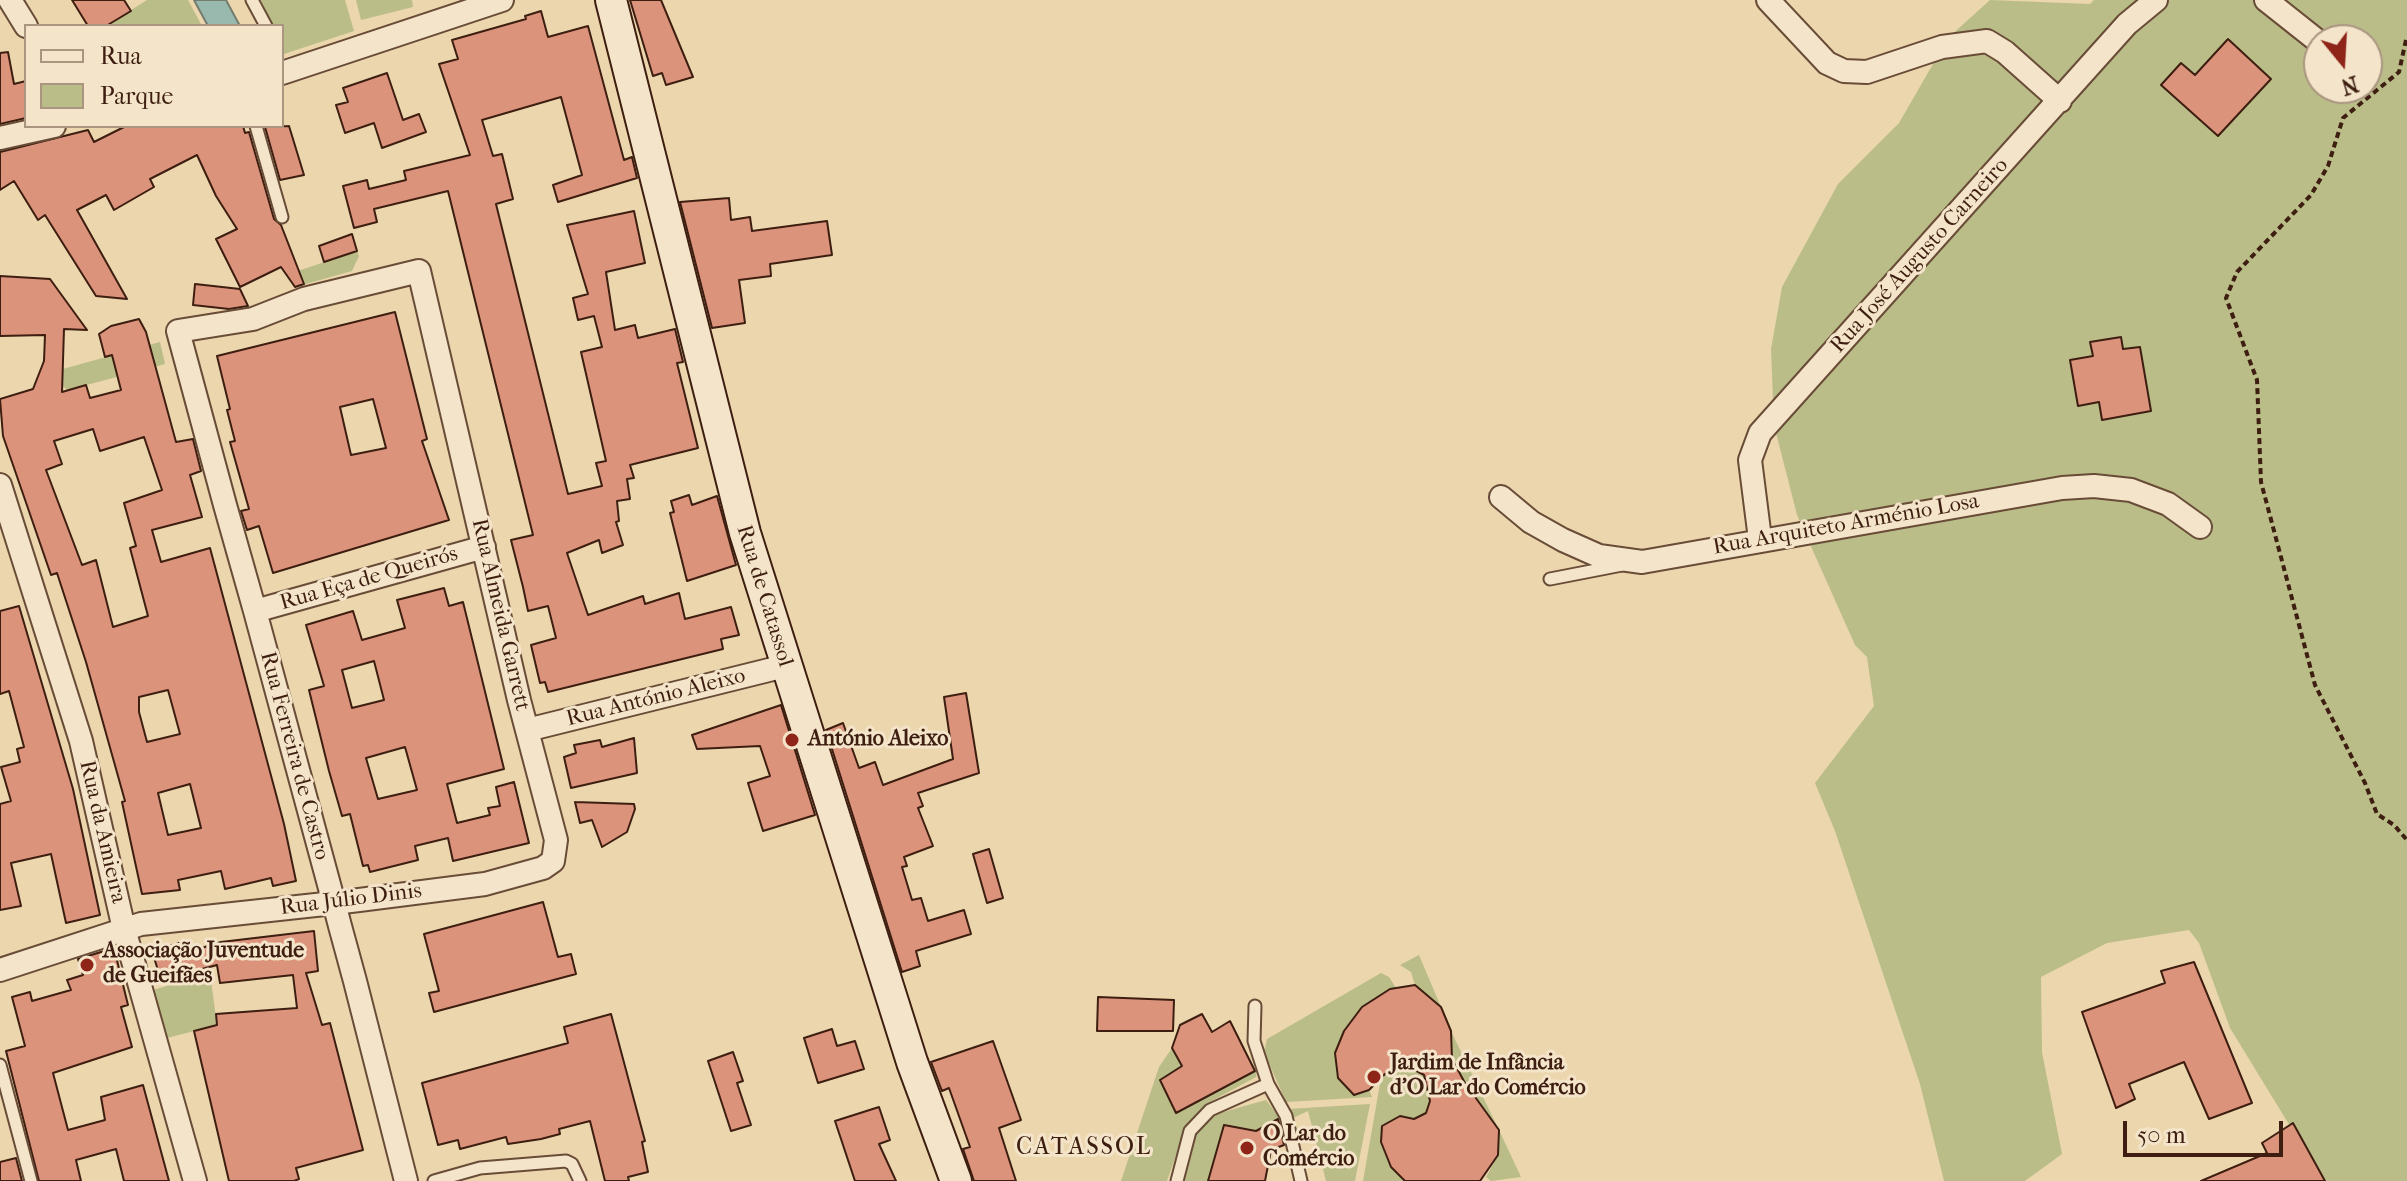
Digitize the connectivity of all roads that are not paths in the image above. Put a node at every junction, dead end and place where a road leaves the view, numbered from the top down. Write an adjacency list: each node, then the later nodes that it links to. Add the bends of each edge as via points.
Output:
1 (10, 0): 8 (street)
2 (252, 0): 9 (lane)
3 (502, 0): 11 (street)
4 (611, 0): 26 (main road, Rua de Catassol, via 721,447)
5 (1768, 0): 12 (street, via 1827,63 1844,71 1867,72 1942,47 1987,41)
6 (2156, 0): 12 (street, Rua José Augusto Carneiro, via 2127,24)
7 (2266, 0): 10 (street)
8 (25, 24)
9 (265, 24)
10 (2303, 29)
11 (284, 68)
12 (2060, 101): 21 (street, Rua José Augusto Carneiro, via 1760,433 1750,460)
13 (45, 128): 15 (street)
14 (257, 128): 16 (lane)
15 (0, 138)
16 (282, 217)
17 (178, 331): 22 (street, Rua Almeida Garrett, via 253,319 304,299 419,271); 25 (street, Rua Ferreira de Castro)
18 (0, 485): 30 (street, Rua da Amieira, via 81,741)
19 (1501, 497): 23 (street, Rua Arquiteto Arménio Losa, via 1563,540 1599,556)
20 (2200, 527): 21 (street, Rua Arquiteto Arménio Losa, via 2168,504 2131,490 2094,486)
21 (1760, 539): 23 (street, Rua Arquiteto Arménio Losa)
22 (484, 547): 25 (street, Rua Eça de Queirós); 27 (street, Rua Almeida Garrett)
23 (1642, 562): 24 (lane)
24 (1550, 579)
25 (255, 611): 29 (street, Rua Ferreira de Castro)
26 (785, 666): 27 (street, Rua António Aleixo); 40 (main road, Rua de Catassol, via 912,1062)
27 (527, 730): 28 (street, Rua Almeida Garrett)
28 (556, 840): 29 (street, Rua Júlio Dinis, via 553,861 543,868 485,884)
29 (334, 903): 30 (street, Rua Júlio Dinis); 37 (street, Rua Ferreira de Castro)
30 (124, 929): 31 (street, Rua Júlio Dinis); 36 (street, Rua da Amieira)
31 (0, 970)
32 (1255, 1006): 34 (lane, via 1254,1041)
33 (0, 1065): 35 (lane)
34 (1268, 1084): 41 (lane, via 1210,1110 1190,1131); 42 (lane, via 1286,1116)
35 (31, 1181)
36 (195, 1181)
37 (406, 1181)
38 (434, 1181): 39 (lane, via 480,1168 558,1161 572,1164)
39 (580, 1181)
40 (956, 1181)
41 (1177, 1181)
42 (1301, 1181)

